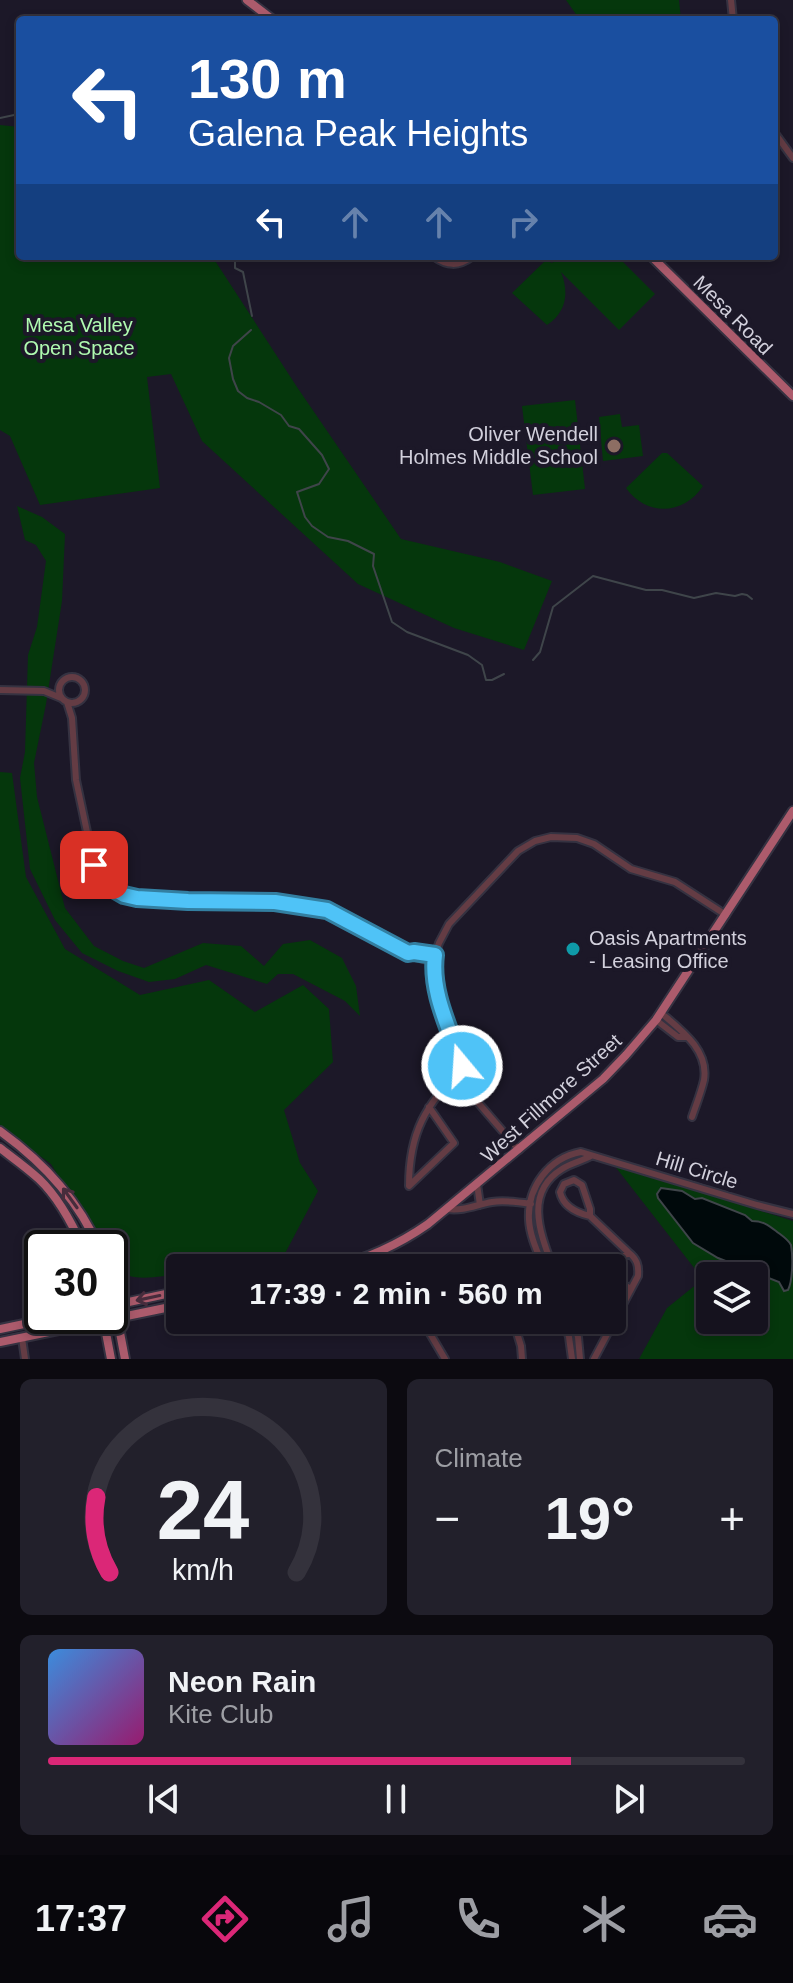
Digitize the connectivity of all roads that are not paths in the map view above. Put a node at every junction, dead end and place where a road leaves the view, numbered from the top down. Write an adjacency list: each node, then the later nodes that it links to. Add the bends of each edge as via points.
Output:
1 (247, 0): 2 (main road)
2 (268, 16)
3 (778, 137): 4 (street)
4 (793, 158)
5 (439, 260): 6 (street, via 452,265)
6 (466, 260)
7 (655, 260): 8 (main road, Mesa Road)
8 (793, 396)
9 (61, 683): 11 (street); 12 (street); 13 (street, via 71,676 83,682 85,692)
10 (0, 690): 11 (street)
11 (44, 691): 12 (street)
12 (64, 700): 13 (street); 14 (street)
13 (78, 702): 14 (street)
14 (72, 718): 17 (street, via 76,780 94,865 112,888 137,898 275,902 327,910 411,956)
15 (793, 811): 16 (main road, West Fillmore Street)
16 (726, 915): 17 (street, via 675,882 631,869 594,844 551,837 509,860 449,924); 18 (main road, West Fillmore Street)
17 (435, 959): 19 (street, via 437,993)
18 (659, 1017): 21 (street, via 701,1056 704,1080); 24 (main road, West Fillmore Street, via 603,1079)
19 (462, 1066): 20 (street); 24 (street, via 475,1099)
20 (429, 1107): 20 (street, via 412,1144 409,1186 454,1143)
21 (692, 1117)
22 (0, 1131): 34 (main road, one-way to 22, via 53,1175)
23 (0, 1148): 33 (main road, via 45,1185)
24 (519, 1150): 26 (main road, West Fillmore Street)
25 (591, 1156): 27 (street, Hill Circle, via 581,1152 555,1163 539,1180); 29 (street, via 554,1175); 31 (street, Hill Circle)
26 (477, 1184): 28 (street); 30 (main road, West Fillmore Street)
27 (530, 1204): 28 (street); 29 (street); 37 (street)
28 (480, 1205): 30 (street)
29 (539, 1205): 38 (street)
30 (447, 1209): 36 (main road, West Fillmore Street)
31 (793, 1214)
32 (590, 1216): 32 (street, via 582,1185 574,1180 564,1184 564,1202); 35 (street)
33 (75, 1230)
34 (90, 1230)
35 (628, 1252): 39 (street); 41 (street, via 638,1270)
36 (375, 1254)
37 (539, 1254)
38 (548, 1254)
39 (626, 1254)
40 (626, 1286): 41 (street)
41 (631, 1289): 64 (street)
42 (166, 1294): 43 (main road, one-way to 43)
43 (128, 1302)
44 (166, 1308): 45 (main road)
45 (128, 1316)
46 (24, 1323): 47 (main road)
47 (0, 1326)
48 (39, 1334): 55 (main road)
49 (106, 1334): 58 (main road)
50 (121, 1334): 59 (main road)
51 (430, 1334): 60 (street)
52 (517, 1334): 61 (street)
53 (568, 1334): 62 (street)
54 (577, 1334): 63 (street)
55 (22, 1338): 56 (main road); 57 (street)
56 (0, 1342)
57 (25, 1359)
58 (111, 1359)
59 (125, 1359)
60 (445, 1359)
61 (522, 1359)
62 (572, 1359)
63 (580, 1359)
64 (594, 1359)

